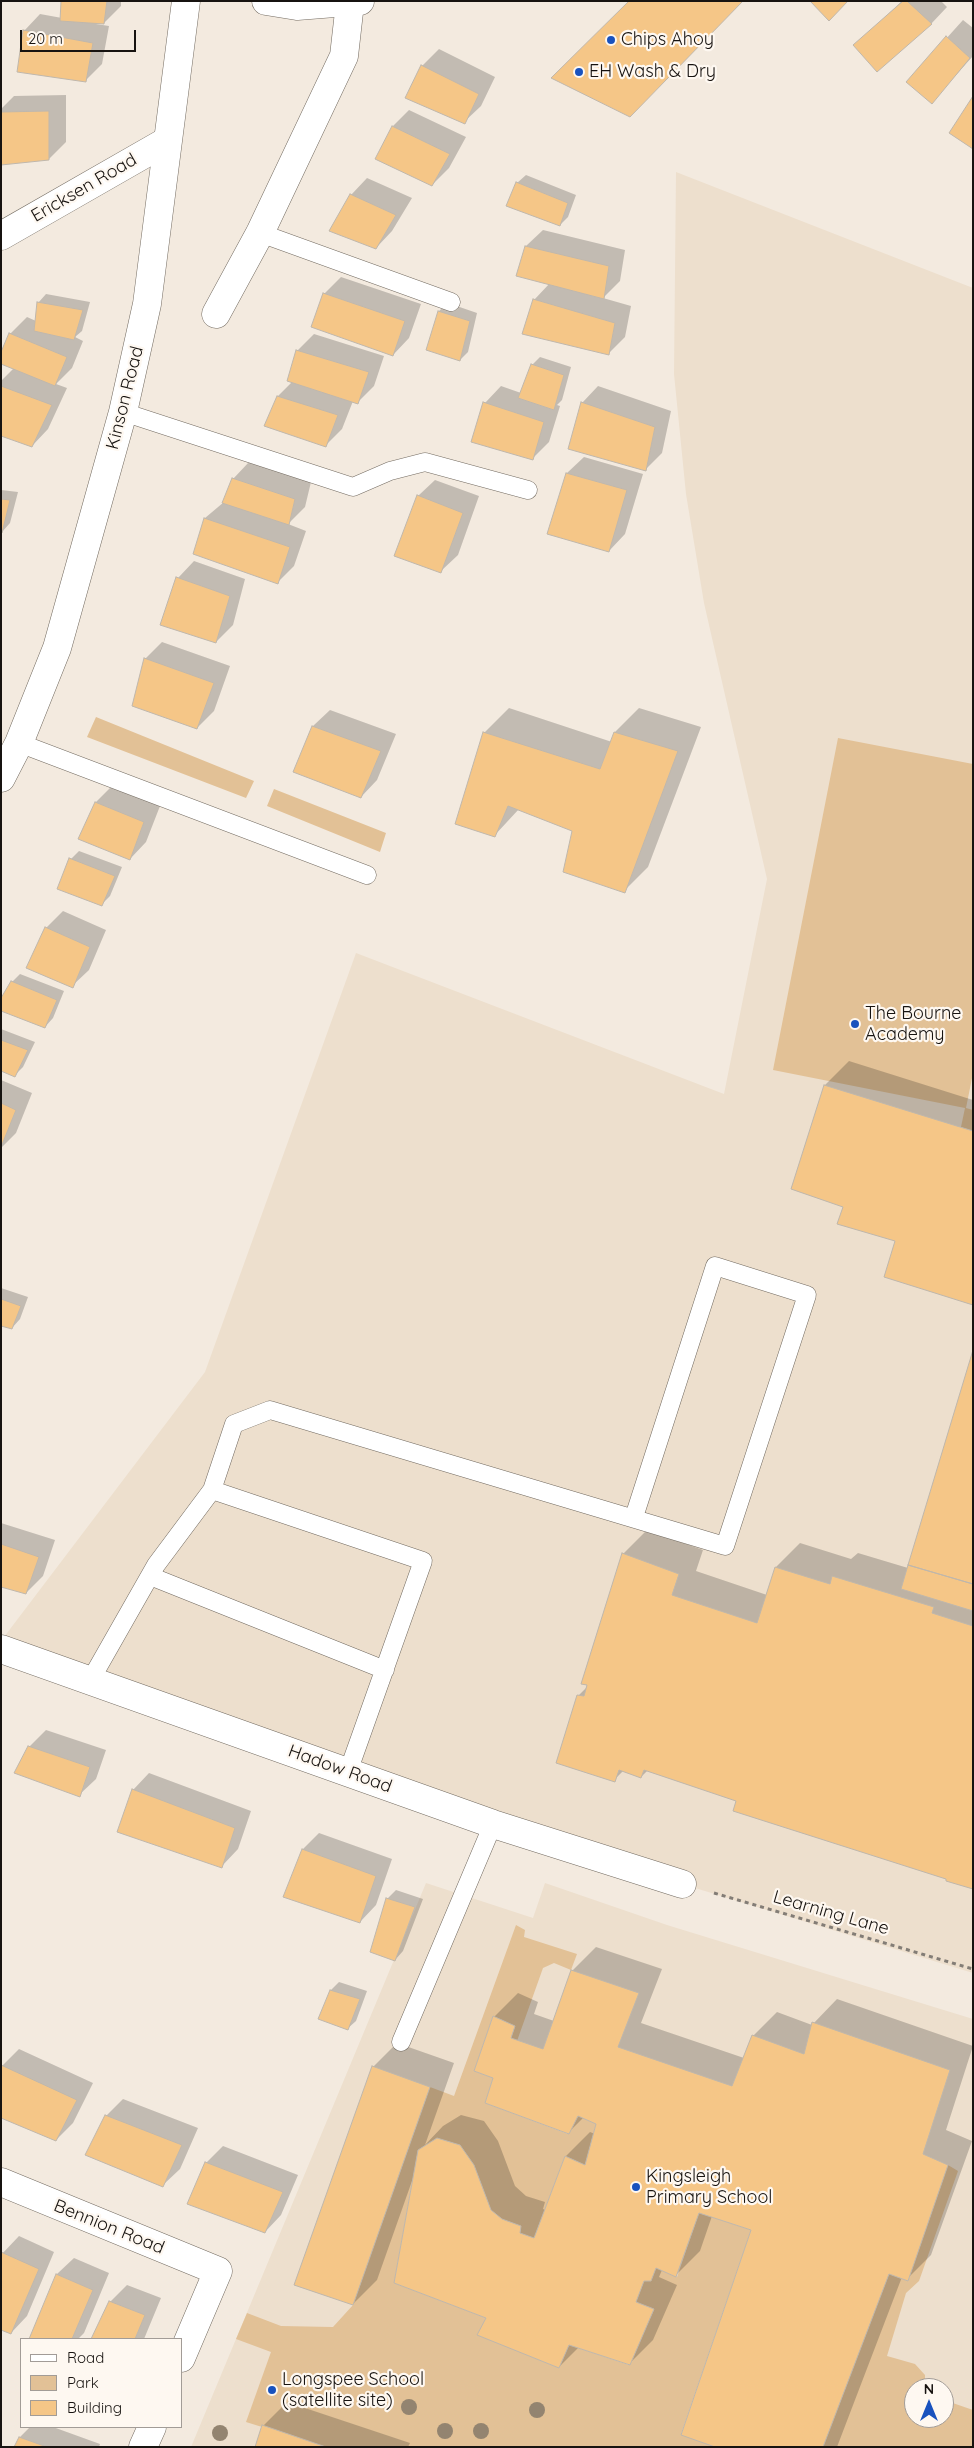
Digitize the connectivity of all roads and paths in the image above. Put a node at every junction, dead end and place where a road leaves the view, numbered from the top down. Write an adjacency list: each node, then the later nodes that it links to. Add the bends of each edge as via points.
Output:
1 (186, 1): 4 (street, Kinson Road)
2 (266, 1): 3 (street, via 298,6)
3 (355, 2): 5 (street, via 344,56)
4 (167, 141): 6 (street, Ericksen Road); 9 (street, Kinson Road, via 147,304)
5 (260, 233): 7 (lane); 8 (street)
6 (1, 236)
7 (450, 302)
8 (216, 314)
9 (123, 412): 10 (lane, via 353,487 425,462); 11 (street, Kinson Road, via 57,648)
10 (528, 490)
11 (19, 743): 12 (street, Kinson Road); 13 (lane)
12 (1, 778)
13 (367, 875)
14 (212, 1490): 15 (lane, via 234,1424 270,1410); 16 (lane); 18 (lane, via 423,1561)
15 (634, 1517): 15 (lane, via 725,1546 807,1295 715,1266)
16 (150, 1576): 18 (lane); 19 (lane)
17 (1, 1649): 19 (street, Hadow Road)
18 (385, 1670): 20 (lane)
19 (90, 1681): 20 (street, Hadow Road)
20 (348, 1772): 21 (street, Hadow Road)
21 (493, 1824): 22 (street, Hadow Road); 24 (lane)
22 (682, 1884): 23 (path, Learning Lane)
23 (973, 1969)
24 (401, 2042)
25 (1, 2182): 26 (street, Bennion Road, via 218,2271)
26 (182, 2356)
27 (152, 2428): 28 (street)
28 (143, 2447)

